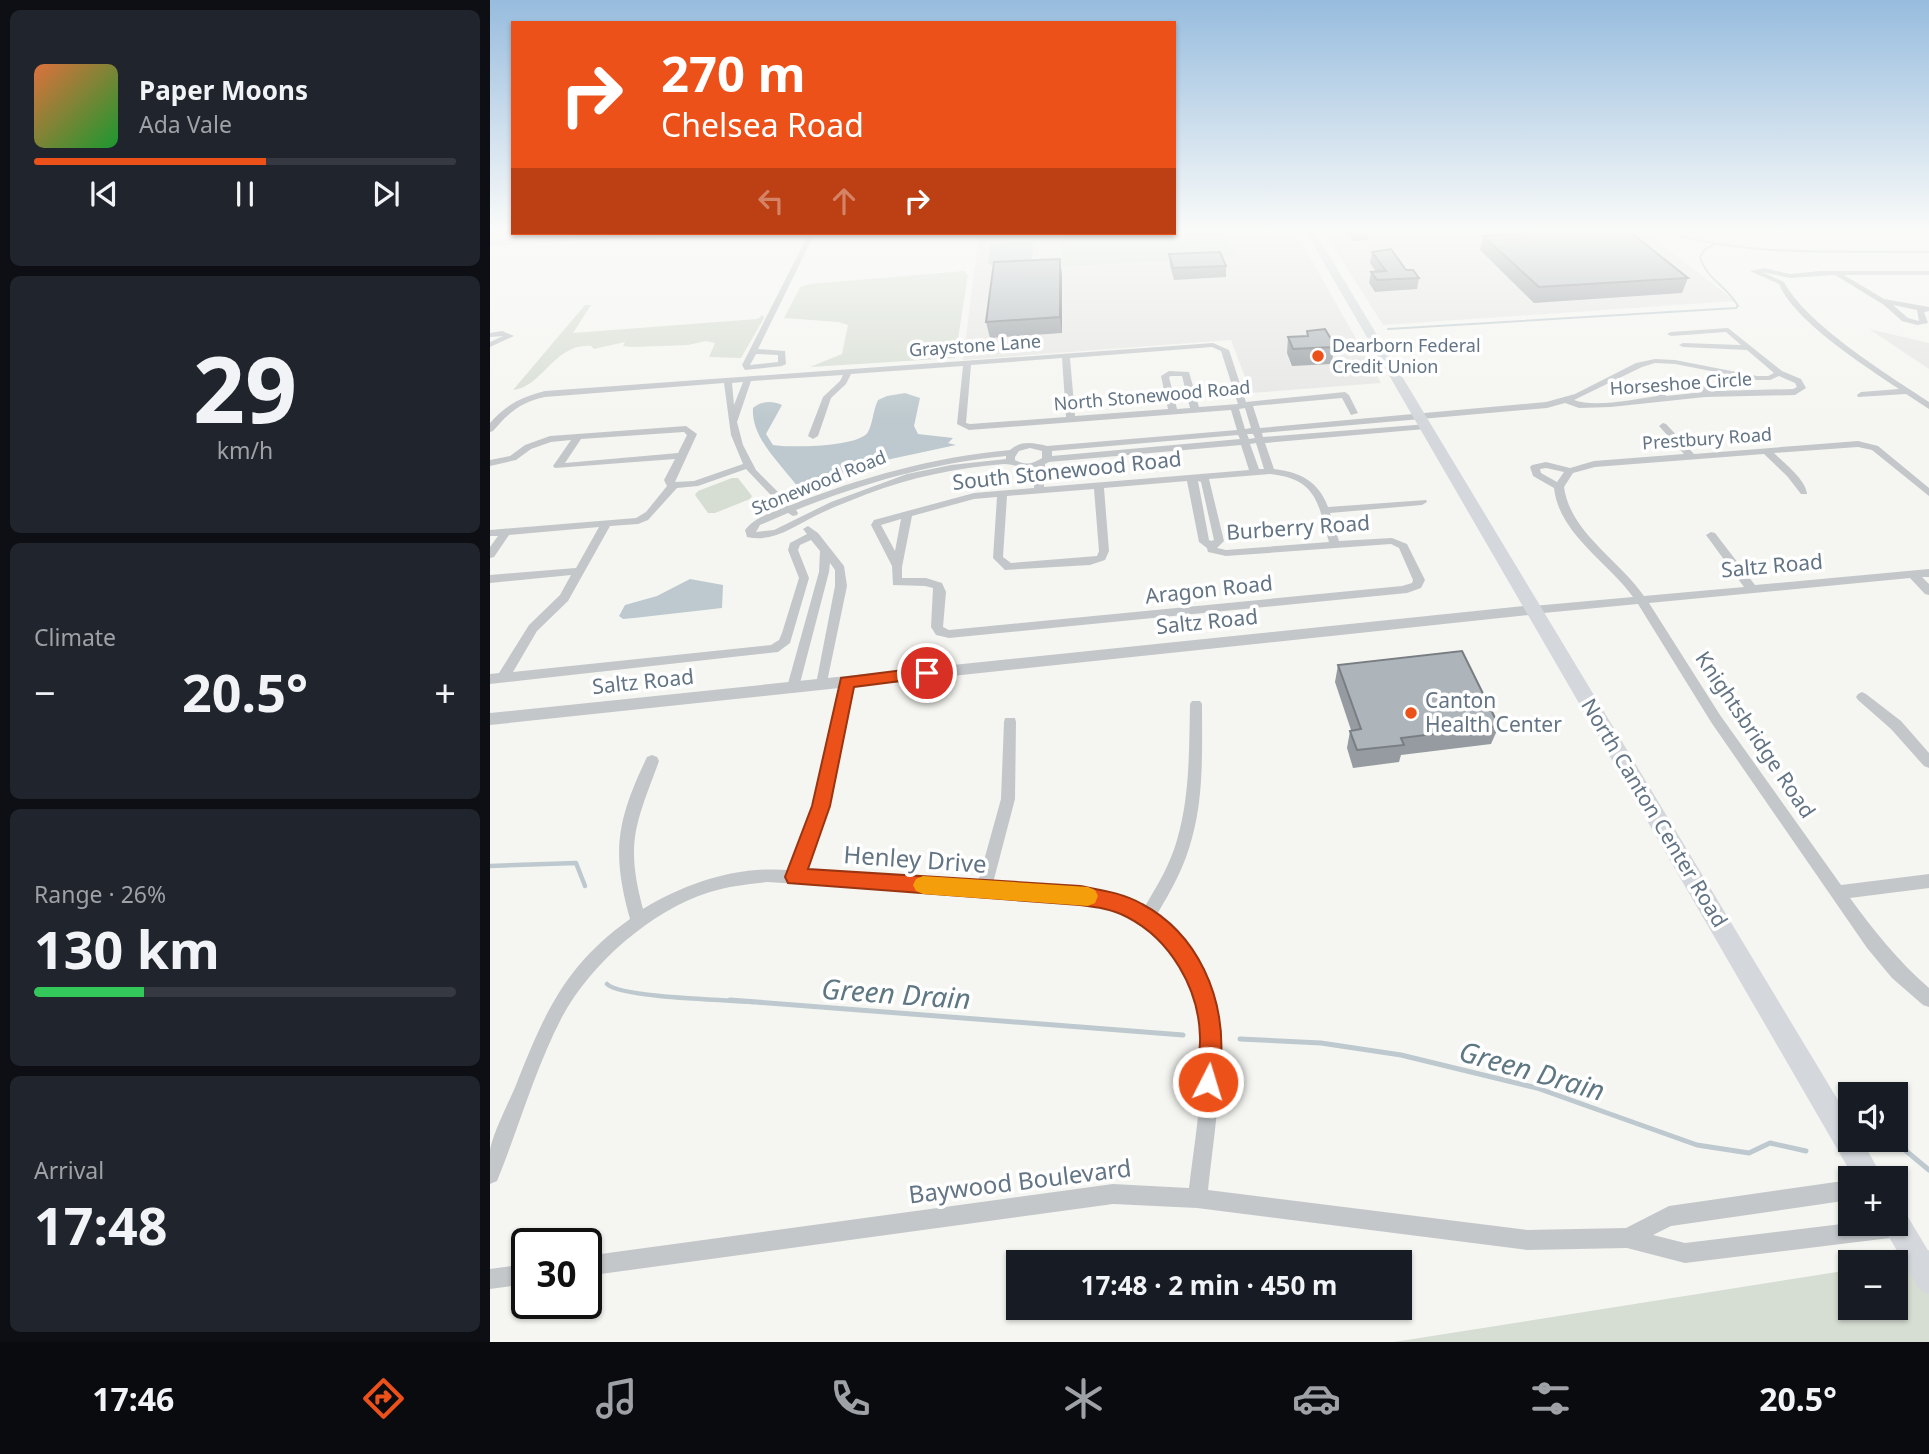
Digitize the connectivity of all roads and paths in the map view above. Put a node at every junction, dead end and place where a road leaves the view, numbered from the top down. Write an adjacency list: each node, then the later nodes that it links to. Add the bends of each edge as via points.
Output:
1 (781, 295): 11 (street)
2 (1347, 295): 27 (main road, North Canton Center Road)
3 (1786, 295): 19 (street, via 1822,330)
4 (1869, 295): 5 (street)
5 (1883, 301): 6 (street); 6 (street, via 1913,323 1926,322 1919,315)
6 (1926, 309)
7 (490, 335): 8 (street, via 502,332 510,336)
8 (490, 345)
9 (1683, 345): 10 (street); 10 (street, via 1671,334 1728,330); 14 (street)
10 (1750, 348): 16 (street)
11 (753, 351)
12 (1066, 355): 13 (street, Graystone Lane); 22 (street, Graystone Lane, via 1223,347); 28 (street)
13 (967, 362): 15 (street, Graystone Lane); 32 (street, North Stonewood Road, via 961,424)
14 (1684, 364): 16 (street, Horseshoe Circle, via 1757,378); 21 (street, Horseshoe Circle, via 1647,362)
15 (849, 372): 17 (street, Graystone Lane); 33 (street, via 827,397)
16 (1779, 373): 21 (street, Horseshoe Circle, via 1800,383 1800,391 1579,405)
17 (748, 379): 18 (street, Graystone Lane); 29 (street)
18 (728, 381): 29 (street); 31 (street, Graystone Lane, via 545,394 508,407)
19 (1908, 391): 20 (street); 23 (street)
20 (1861, 395)
21 (1565, 399): 27 (street, Horseshoe Circle, via 1548,405)
22 (1242, 406): 24 (street, North Stonewood Road); 26 (street, North Stonewood Road, via 1345,395); 34 (street); 36 (street)
23 (1929, 406)
24 (1195, 410): 25 (street, North Stonewood Road); 25 (street, via 1186,374 1169,373 1165,376)
25 (1173, 412): 28 (street, North Stonewood Road)
26 (1354, 413)
27 (1420, 418): 34 (street); 82 (main road, North Canton Center Road)
28 (1071, 419): 37 (street, North Stonewood Road)
29 (733, 421): 43 (street)
30 (1663, 426): 40 (street)
31 (490, 429)
32 (1022, 435): 37 (street); 37 (street, North Stonewood Road); 41 (street)
33 (813, 436)
34 (1259, 436): 36 (street); 44 (street)
35 (578, 437): 39 (street, via 686,429 692,434); 39 (street, via 558,467); 42 (street, via 539,442 513,458)
36 (1244, 437): 37 (street); 46 (street)
37 (1042, 444): 48 (street); 52 (street)
38 (1766, 451): 40 (street, Prestbury Road); 53 (street); 54 (street, Prestbury Road, via 1868,442)
39 (681, 456): 49 (street, via 669,480)
40 (1691, 456): 45 (street, Prestbury Road, via 1594,464)
41 (1012, 457): 48 (street); 57 (street, Stonewood Road, via 955,458 906,468); 60 (street, Stonewood Road, via 884,484)
42 (490, 463)
43 (748, 465): 49 (street, via 695,484); 57 (street)
44 (1269, 471): 46 (street, South Stonewood Road); 58 (street, South Stonewood Road, via 1306,479)
45 (1570, 471): 51 (street); 51 (street, Prestbury Road, via 1535,467 1536,474)
46 (1255, 473): 47 (street, South Stonewood Road)
47 (1197, 477): 50 (street, South Stonewood Road); 68 (street, via 1205,480 1219,541)
48 (1021, 479): 52 (street, South Stonewood Road); 55 (street, South Stonewood Road)
49 (673, 486): 61 (street, via 648,517)
50 (1100, 486): 52 (street, South Stonewood Road); 55 (street, via 1101,558 1009,568 998,558)
51 (1559, 487): 78 (street, Knightsbridge Road, via 1559,497 1576,526)
52 (1039, 491)
53 (1804, 492)
54 (1929, 493)
55 (1002, 494): 59 (street, South Stonewood Road, via 965,497)
56 (1422, 502): 58 (street)
57 (791, 510): 60 (street); 60 (street, Stonewood Road, via 756,523 751,535 770,534)
58 (1324, 510): 67 (street, South Stonewood Road)
59 (907, 514): 71 (street); 71 (street, South Stonewood Road, via 876,525)
60 (799, 520): 65 (street)
61 (606, 524): 62 (street); 72 (street)
62 (506, 532): 63 (street); 70 (street)
63 (490, 533)
64 (1711, 534): 76 (street)
65 (814, 535): 69 (street); 81 (street, via 795,543 793,550 804,578)
66 (1386, 541): 67 (street, Burberry Road); 71 (street, Aragon Road, via 1403,546 1419,580 1417,585 954,634 937,627 938,586 897,582)
67 (1334, 543): 68 (street, Burberry Road, via 1226,553)
68 (1212, 548)
69 (825, 549): 79 (street, via 840,569); 80 (street)
70 (490, 555)
71 (897, 566)
72 (580, 571): 75 (street); 83 (street, via 564,598 546,613)
73 (1929, 573): 74 (street, Saltz Road)
74 (1912, 575): 76 (street, Saltz Road); 77 (street)
75 (490, 579)
76 (1752, 589): 78 (street, Saltz Road)
77 (1929, 591)
78 (1640, 599): 82 (street, Saltz Road); 96 (street, Knightsbridge Road, via 1693,685)
79 (838, 604): 80 (street); 85 (street)
80 (815, 606): 81 (street); 86 (street)
81 (794, 607): 83 (street, via 784,643 764,652)
82 (1533, 610): 84 (street, Saltz Road); 100 (main road, North Canton Center Road)
83 (496, 679)
84 (847, 682): 85 (street, Saltz Road); 93 (street, via 821,806)
85 (822, 684): 86 (street, Saltz Road)
86 (793, 687): 89 (street, Saltz Road)
87 (1862, 697): 92 (street, via 1896,725)
88 (1196, 704): 97 (street, via 1190,826 1176,869)
89 (490, 719)
90 (1010, 722): 95 (street, via 1008,799)
91 (652, 761): 98 (street, via 626,840)
92 (1929, 762)
93 (795, 877): 95 (street, Henley Drive); 98 (street, Henley Drive, via 756,876 717,883 677,898)
94 (1929, 881): 96 (street)
95 (984, 889): 97 (street, Henley Drive, via 1094,897)
96 (1837, 893): 99 (street, Knightsbridge Road, via 1885,958)
97 (1147, 917): 103 (street, Henley Drive, via 1173,939 1193,967 1209,1016 1210,1060)
98 (639, 922): 101 (street, Henley Drive, via 600,954 562,1002)
99 (1929, 999)
100 (1862, 1166)
101 (490, 1174)
102 (1838, 1192): 106 (street, Baywood Boulevard, via 1669,1216)
103 (1196, 1198): 106 (street, Baywood Boulevard, via 1527,1240); 107 (street, Baywood Boulevard, via 1085,1196)
104 (1838, 1232): 106 (street, Baywood Boulevard, via 1685,1253)
105 (1904, 1236): 110 (main road)
106 (1627, 1238)
107 (602, 1264)
108 (511, 1276): 109 (street)
109 (490, 1279)
110 (1929, 1279)

